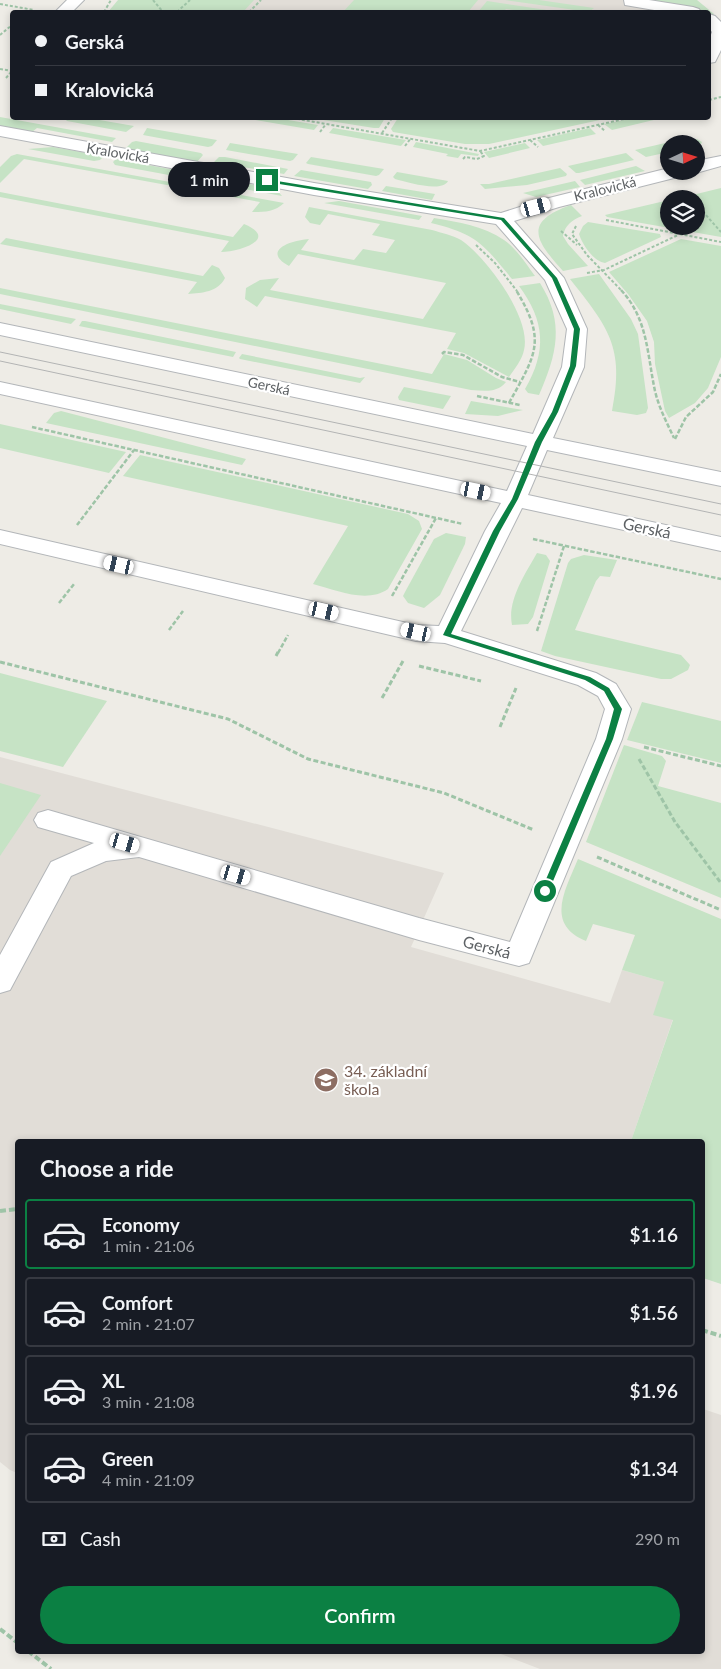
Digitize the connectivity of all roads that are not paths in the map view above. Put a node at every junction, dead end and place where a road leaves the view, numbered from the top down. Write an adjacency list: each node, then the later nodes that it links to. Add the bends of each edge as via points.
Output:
1 (76, 0): 3 (street)
2 (632, 0): 4 (street)
3 (64, 10)
4 (681, 10)
5 (711, 21): 6 (street)
6 (721, 32): 7 (street)
7 (711, 54)
8 (7, 138): 12 (street, Kralovická)
9 (721, 161): 10 (street)
10 (705, 165)
11 (660, 176): 12 (street, Kralovická, via 572,197)
12 (502, 219): 15 (street, via 554,278 577,329 573,366)
13 (0, 329): 15 (street, Gerská)
14 (0, 388): 17 (street, Gerská)
15 (539, 442): 16 (street, Gerská); 17 (street)
16 (721, 479)
17 (515, 499): 19 (street, Gerská); 20 (street)
18 (0, 537): 20 (street, Gerská, via 425,635)
19 (721, 544)
20 (447, 635): 22 (street, Gerská, via 588,678 607,690 618,709 609,739 519,955)
21 (48, 820): 22 (street)
22 (144, 848): 23 (street, via 102,851 61,869)
23 (0, 982)

